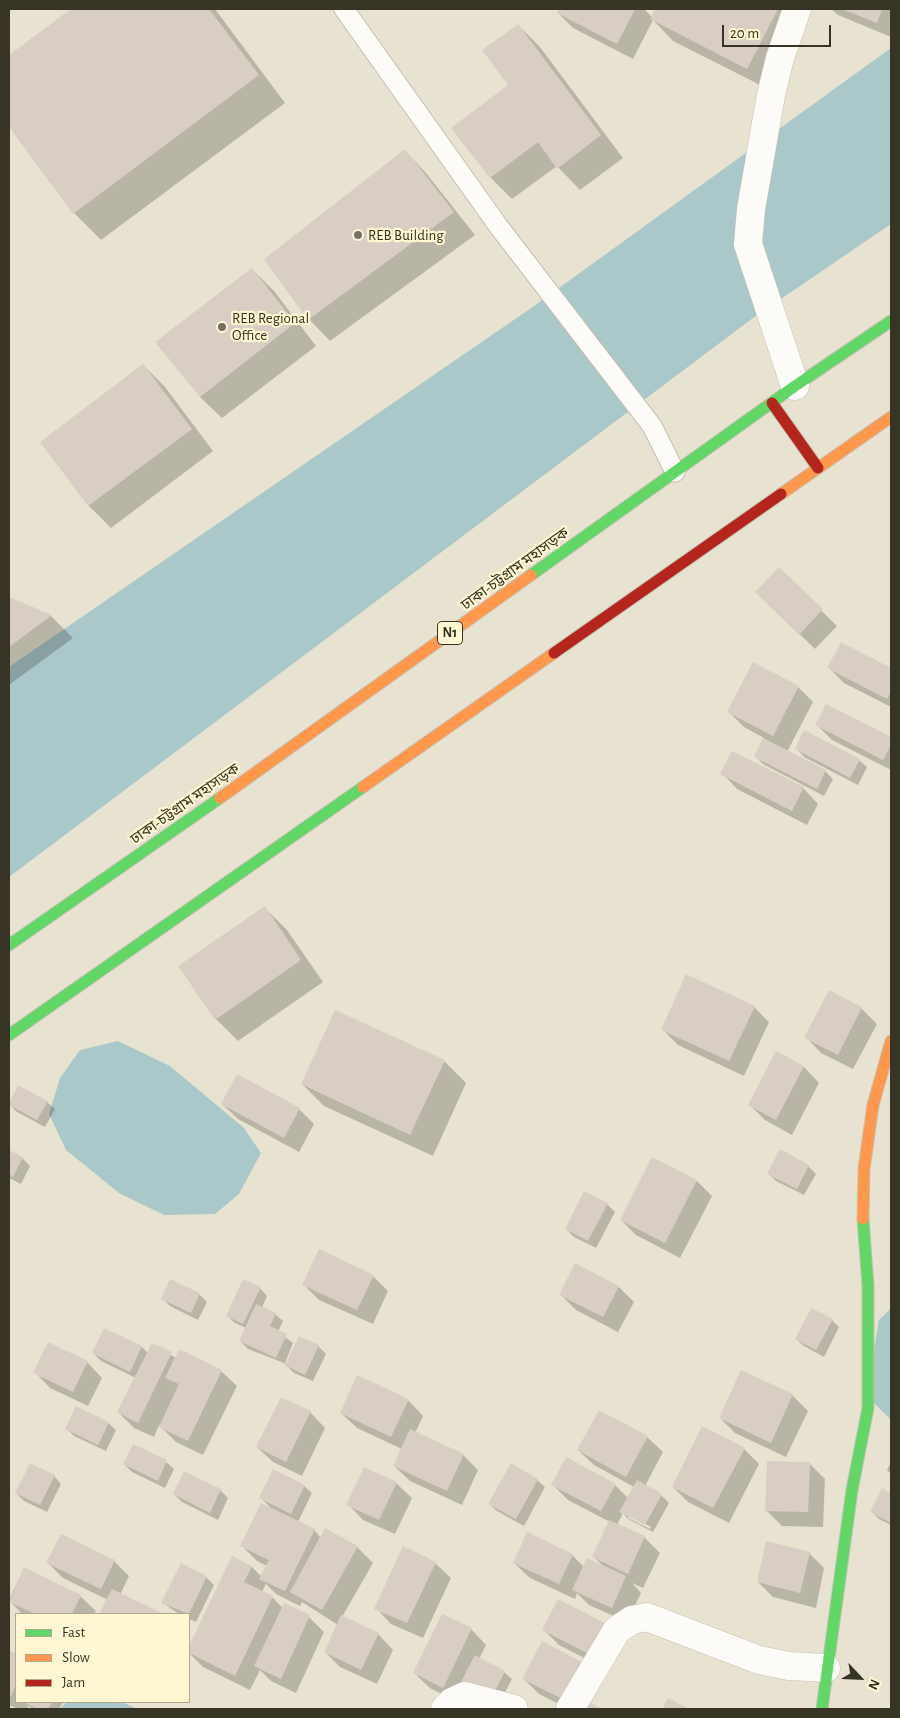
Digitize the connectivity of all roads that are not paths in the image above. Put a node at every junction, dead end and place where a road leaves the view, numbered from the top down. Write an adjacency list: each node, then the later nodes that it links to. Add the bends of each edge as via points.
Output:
1 (344, 9): 8 (lane, via 499,227 652,426)
2 (797, 9): 4 (street, via 771,95 750,210 748,244)
3 (891, 321): 4 (main road, ঢাকা-চট্টগ্রাম মহাসড়ক / N1)
4 (795, 386): 5 (main road, ঢাকা-চট্টগ্রাম মহাসড়ক / N1)
5 (772, 403): 7 (main road); 8 (main road, ঢাকা-চট্টগ্রাম মহাসড়ক / N1)
6 (891, 418): 7 (main road)
7 (818, 468): 10 (main road)
8 (676, 472): 9 (main road, ঢাকা-চট্টগ্রাম মহাসড়ক / N1, via 225,795)
9 (9, 945)
10 (9, 1035)
11 (891, 1041): 12 (main road, via 873,1105 864,1169 868,1408 852,1490)
12 (826, 1668): 15 (street, via 759,1660 647,1617 632,1620 617,1630); 16 (main road)
13 (445, 1709): 14 (street, via 465,1696)
14 (514, 1709)
15 (570, 1709)
16 (822, 1709)

